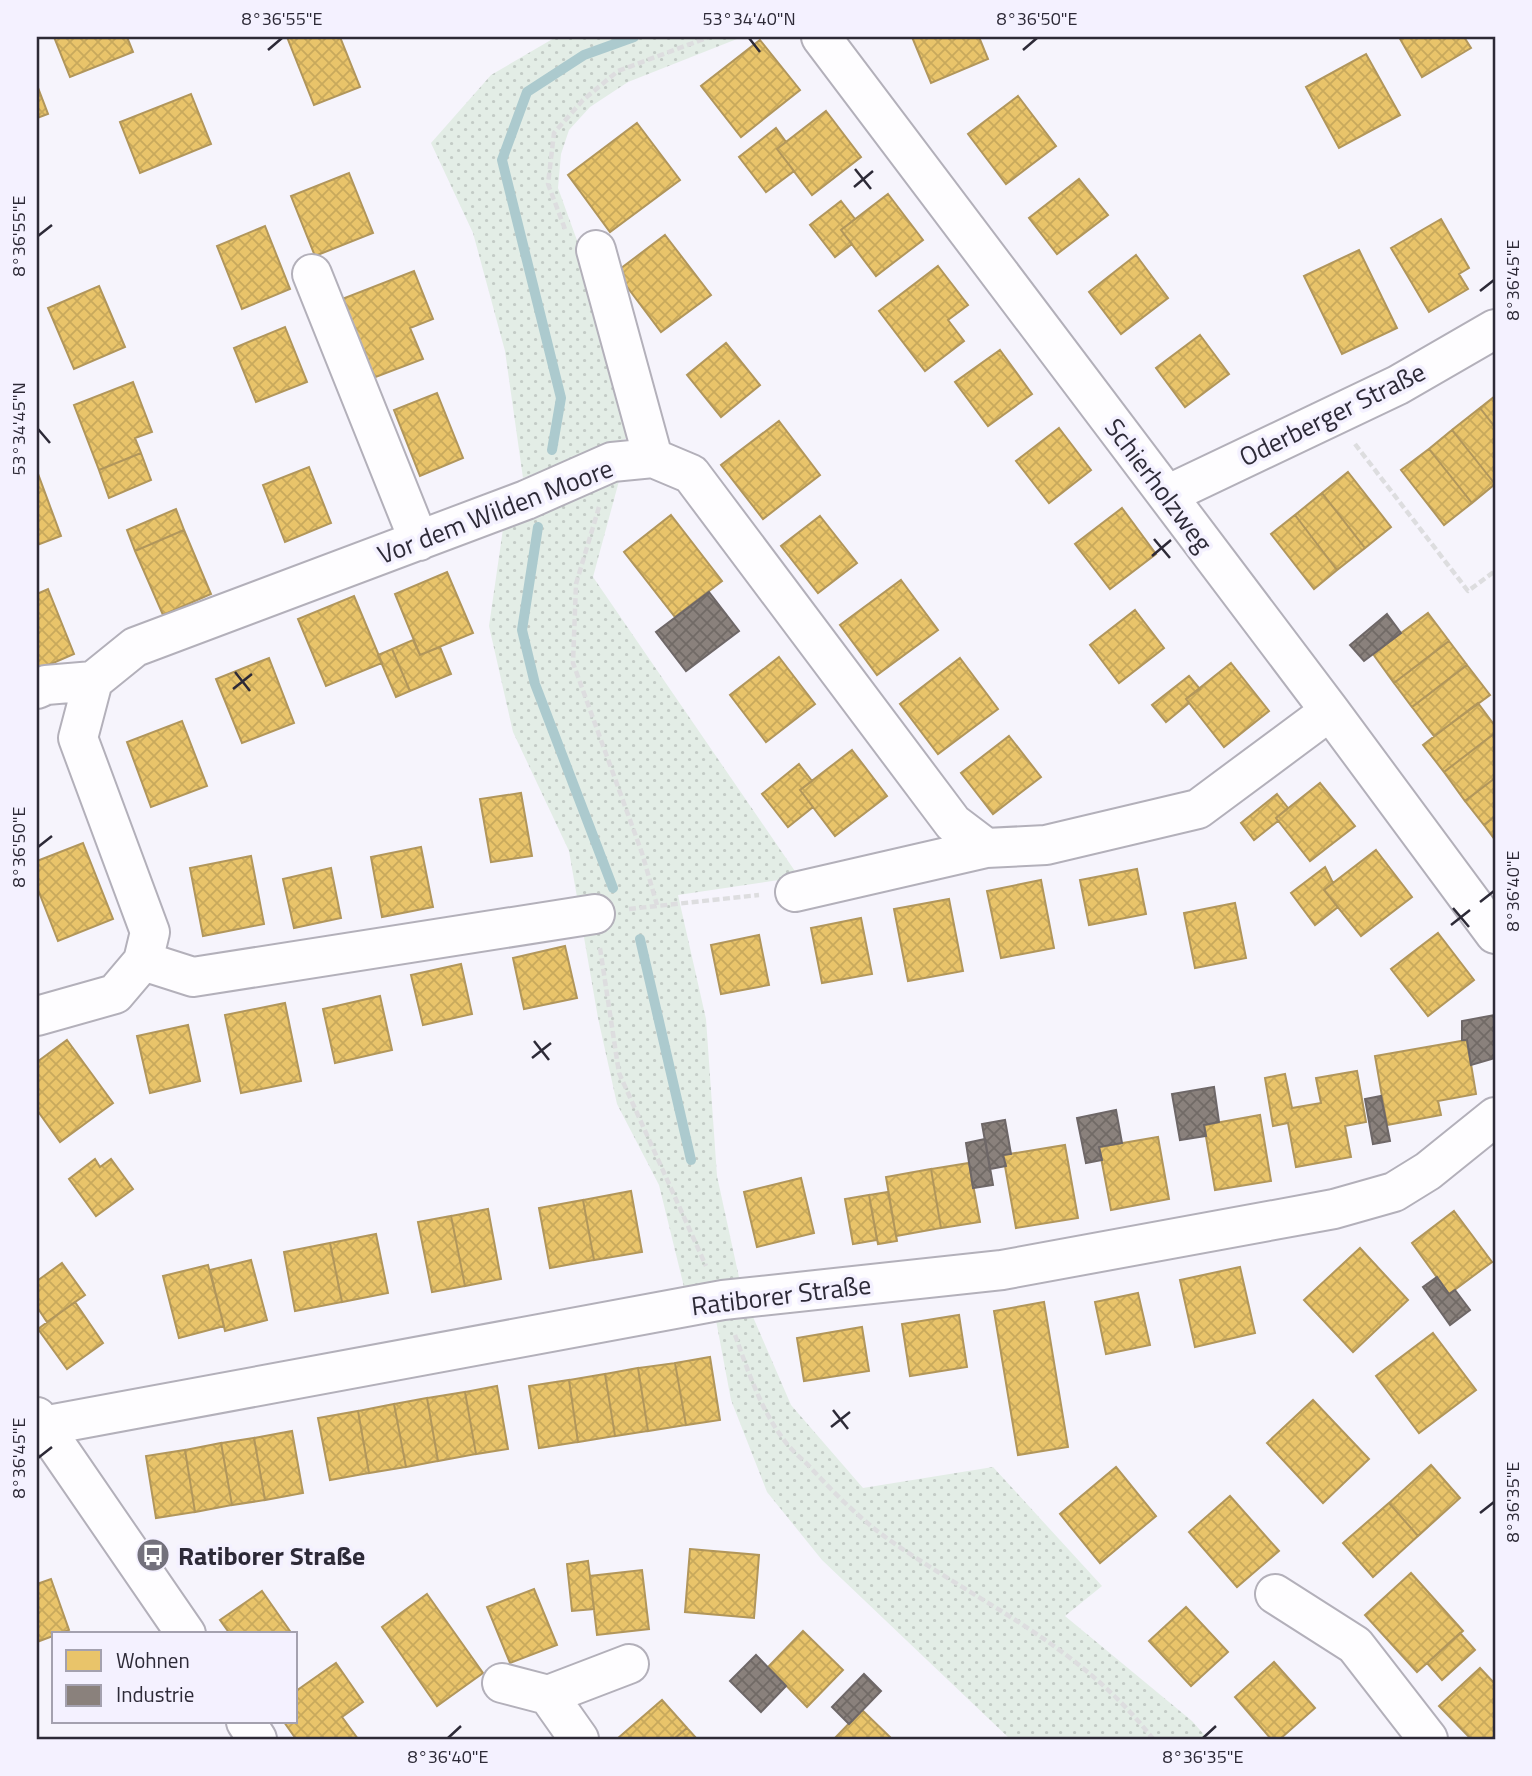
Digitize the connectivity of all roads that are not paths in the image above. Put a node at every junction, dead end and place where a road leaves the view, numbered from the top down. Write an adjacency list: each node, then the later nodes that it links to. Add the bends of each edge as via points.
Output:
1 (821, 37): 6 (street, Schierholzweg)
2 (596, 250): 5 (street)
3 (312, 274): 7 (street)
4 (1495, 329): 6 (street, Oderberger Straße, via 1398,385)
5 (653, 458): 7 (street, Vor dem Wilden Moore, via 612,463); 11 (street, Vor dem Wilden Moore, via 691,474 953,823)
6 (1167, 495): 10 (street, Schierholzweg)
7 (419, 541): 8 (street, Vor dem Wilden Moore, via 135,647)
8 (93, 681): 9 (street); 15 (street, via 78,737 150,932)
9 (37, 689)
10 (1330, 711): 11 (street, via 1198,809 1046,845); 14 (street, Schierholzweg)
11 (986, 848): 12 (street)
12 (795, 892)
13 (595, 915): 15 (street, via 193,977)
14 (1495, 934)
15 (143, 961): 16 (street, via 115,993)
16 (37, 1016)
17 (1495, 1117): 18 (street, Ratiborer Straße, via 1394,1192 1334,1209 1002,1270 723,1300)
18 (40, 1421): 20 (street)
19 (1275, 1594): 27 (street, via 1355,1645)
20 (185, 1632)
21 (629, 1664): 23 (street)
22 (502, 1683): 23 (street)
23 (548, 1695): 26 (street)
24 (247, 1724): 25 (street)
25 (257, 1739)
26 (579, 1739)
27 (1428, 1739)

